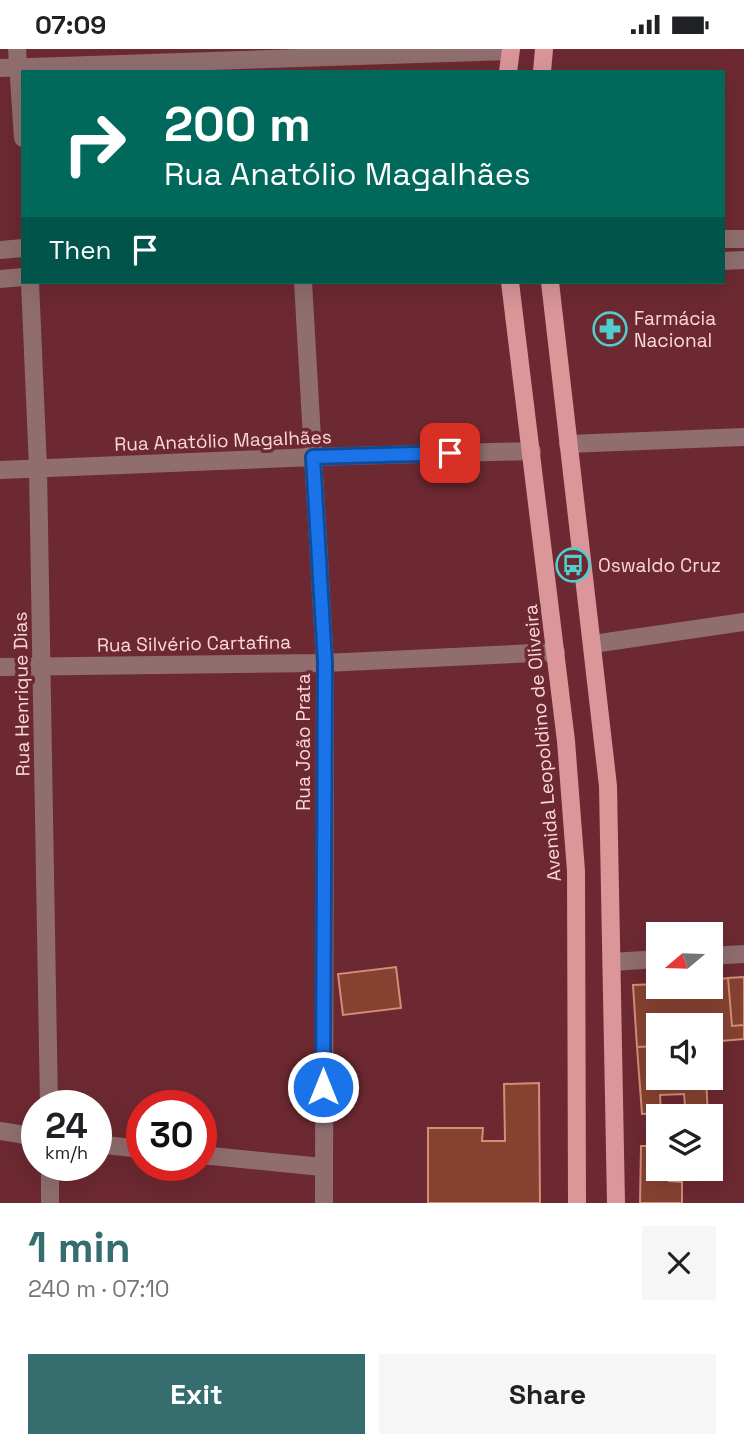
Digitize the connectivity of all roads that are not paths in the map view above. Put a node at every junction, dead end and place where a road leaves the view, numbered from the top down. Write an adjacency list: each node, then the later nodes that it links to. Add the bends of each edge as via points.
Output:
1 (544, 49): 6 (main road)
2 (510, 50): 3 (street); 5 (main road)
3 (279, 59): 4 (street)
4 (12, 61): 7 (street)
5 (508, 70)
6 (542, 70)
7 (21, 124)
8 (725, 239): 9 (street)
9 (744, 239)
10 (21, 248): 11 (street)
11 (0, 250)
12 (725, 261): 13 (street)
13 (744, 261)
14 (21, 277): 15 (street)
15 (0, 279)
16 (30, 284): 24 (street, Rua Henrique Dias)
17 (303, 284): 23 (street, Rua João Prata)
18 (510, 284): 22 (main road, Avenida Leopoldino de Oliveira)
19 (550, 284): 21 (main road)
20 (744, 437): 21 (street)
21 (568, 444): 27 (main road)
22 (532, 451): 23 (street, Rua Anatólio Magalhães); 28 (main road, Avenida Leopoldino de Oliveira)
23 (313, 457): 24 (street, Rua Anatólio Magalhães); 29 (street, Rua João Prata)
24 (37, 468): 25 (street, Rua Anatólio Magalhães); 30 (street, Rua Henrique Dias)
25 (0, 470)
26 (744, 622): 27 (street)
27 (593, 644): 35 (main road, via 608,786)
28 (556, 652): 29 (street, Rua Silvério Cartafina); 44 (main road, Avenida Leopoldino de Oliveira, via 576,871)
29 (325, 663): 30 (street, Rua Silvério Cartafina); 40 (street, Rua João Prata)
30 (41, 666): 31 (street, Rua Silvério Cartafina); 36 (street, Rua Henrique Dias)
31 (0, 667)
32 (744, 954): 33 (street)
33 (723, 955)
34 (646, 960): 35 (street)
35 (613, 962): 45 (main road)
36 (49, 1090)
37 (0, 1131): 38 (street)
38 (21, 1134)
39 (217, 1157): 40 (street)
40 (322, 1167): 43 (street, Rua João Prata)
41 (50, 1181): 42 (street)
42 (50, 1203)
43 (324, 1203)
44 (577, 1203)
45 (616, 1203)

